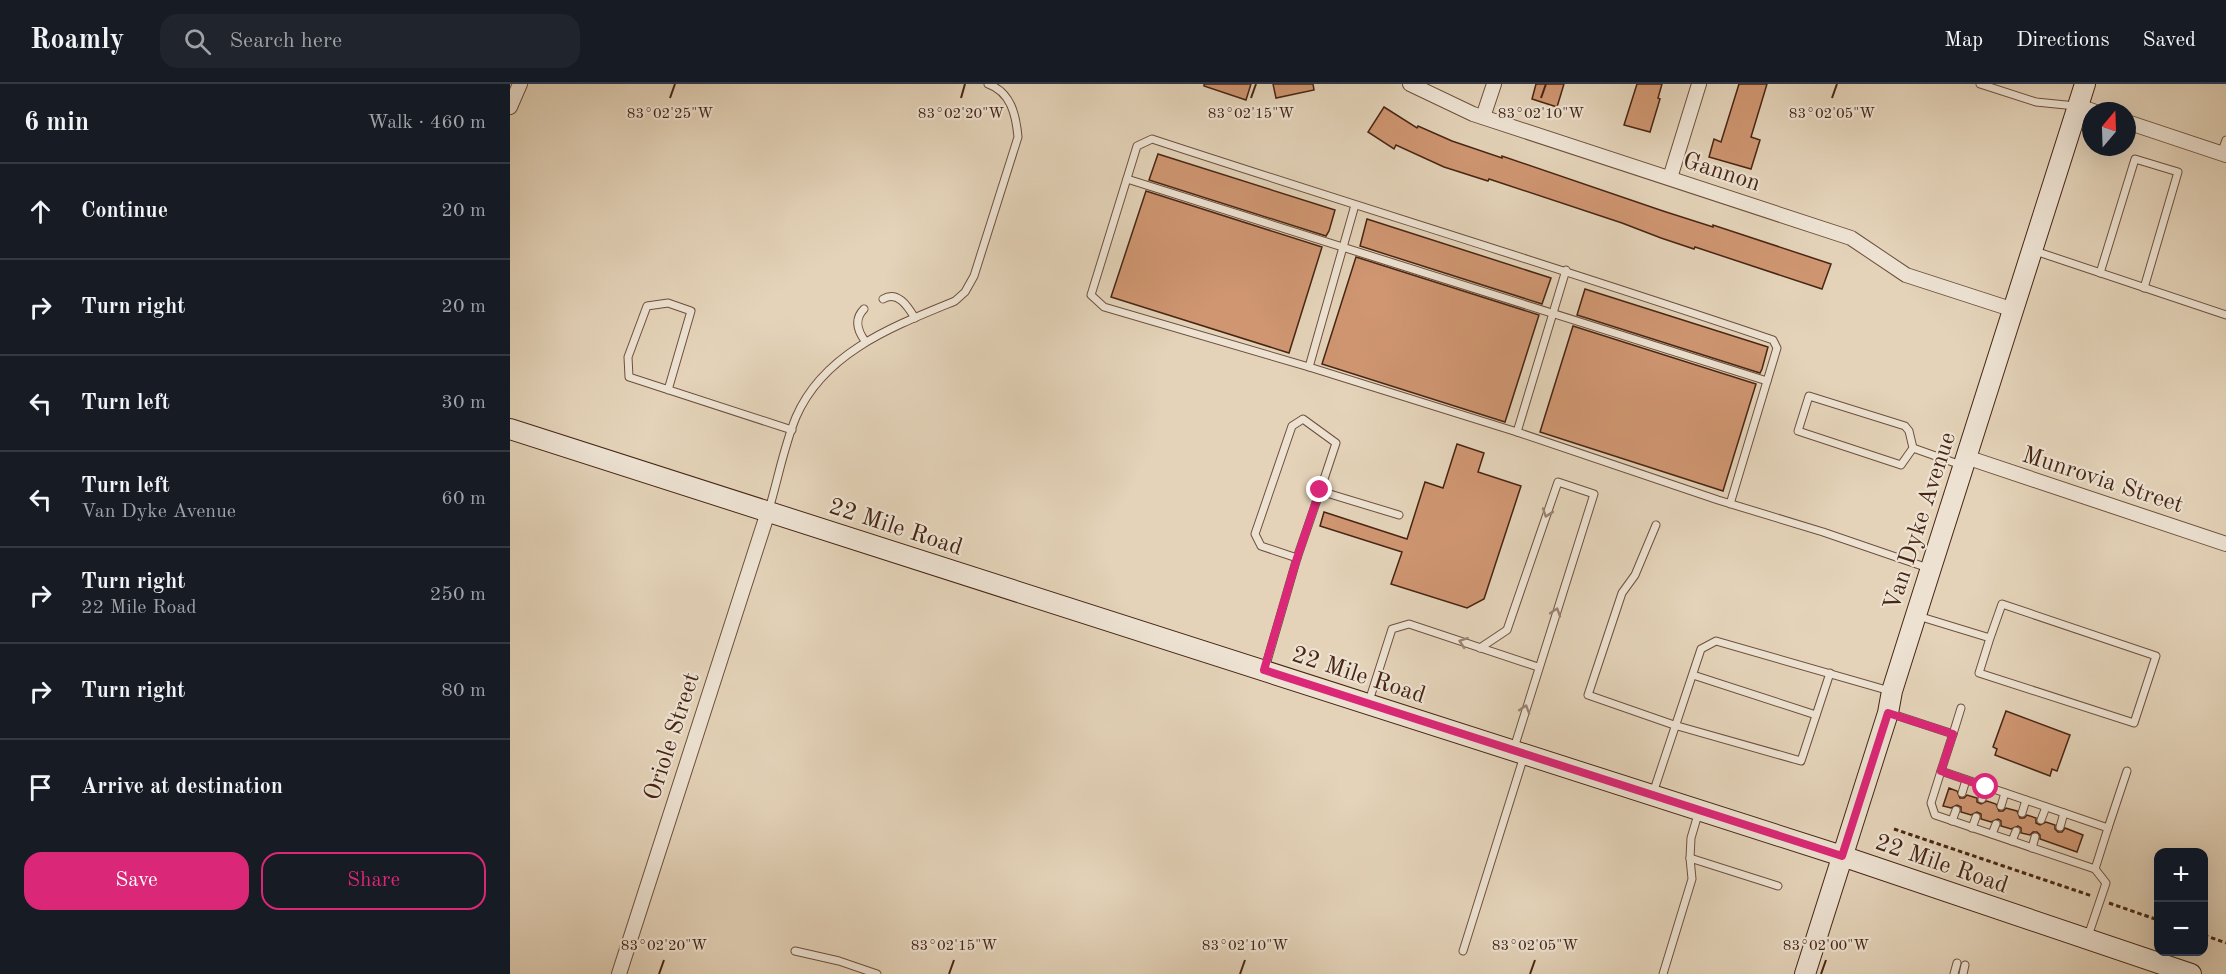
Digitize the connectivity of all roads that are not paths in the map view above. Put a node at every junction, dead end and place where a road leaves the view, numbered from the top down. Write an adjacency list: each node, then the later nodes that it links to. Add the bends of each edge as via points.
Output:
1 (520, 84): 9 (street)
2 (988, 84): 29 (lane, via 1009,99 1018,137 974,276 965,292 955,301)
3 (1410, 84): 11 (street, Gannon)
4 (1494, 84): 11 (street)
5 (1699, 84): 16 (street)
6 (1980, 84): 10 (lane, via 2036,102)
7 (2085, 84): 8 (street, Van Dyke Avenue)
8 (2085, 102)
9 (510, 107)
10 (2082, 109)
11 (1483, 117): 16 (street, Gannon)
12 (2082, 117): 20 (street, Van Dyke Avenue)
13 (2136, 125): 15 (street)
14 (2226, 140): 15 (lane)
15 (2224, 154)
16 (1670, 178): 26 (street, Gannon, via 1851,238 1906,275)
17 (1127, 179): 18 (lane, via 1137,146 1152,139); 19 (lane); 31 (lane, via 1091,295 1104,307)
18 (1355, 205): 19 (lane); 21 (lane)
19 (1343, 247): 27 (lane); 31 (lane)
20 (2033, 251): 22 (lane); 26 (street, Van Dyke Avenue)
21 (1566, 270): 27 (lane); 32 (lane, via 1773,339 1777,348)
22 (2100, 273): 23 (lane); 23 (lane, via 2135,159 2178,172)
23 (2144, 288): 28 (lane)
24 (883, 299): 29 (lane, via 888,296 907,303)
25 (864, 309): 30 (lane, via 858,323)
26 (2014, 310): 38 (street, Van Dyke Avenue)
27 (1553, 313): 32 (lane); 36 (lane)
28 (2226, 315)
29 (915, 318): 30 (lane)
30 (865, 341): 35 (lane, via 822,376 806,398)
31 (1310, 367): 36 (lane)
32 (1767, 381): 40 (lane)
33 (668, 390): 33 (lane, via 629,377 628,357 647,306 668,303 691,311); 35 (lane)
34 (510, 429): 41 (street, 22 Mile Road)
35 (792, 430): 41 (lane)
36 (1517, 432): 40 (lane)
37 (1913, 448): 37 (lane, via 1905,426 1809,396 1798,430 1901,465); 38 (lane)
38 (1965, 461): 44 (street, Munrovia Street); 46 (street, Van Dyke Avenue)
39 (1320, 490): 42 (lane); 45 (lane); 45 (lane, via 1336,443 1303,419 1292,426 1255,534 1261,546)
40 (1730, 504): 46 (lane)
41 (768, 512): 51 (street, 22 Mile Road); 100 (street, Oriole Street)
42 (1399, 515)
43 (1656, 525): 59 (lane, via 1635,575 1622,593 1588,695)
44 (2226, 544)
45 (1297, 558): 51 (lane)
46 (1931, 569): 47 (street, Van Dyke Avenue)
47 (1916, 615): 48 (lane); 54 (street, Van Dyke Avenue)
48 (1990, 638): 48 (lane, via 2002,604 2156,656 2134,723 1979,673)
49 (1480, 648): 50 (lane); 50 (lane, one-way to 49, via 1594,494 1558,482 1507,630); 55 (lane, one-way to 55, via 1409,624 1392,629)
50 (1538, 667): 61 (lane, one-way to 50)
51 (1264, 670): 55 (street, 22 Mile Road)
52 (1830, 673): 53 (lane, via 1716,641 1701,649); 54 (lane); 58 (lane)
53 (1693, 675): 58 (lane); 59 (lane)
54 (1892, 692): 57 (street, Van Dyke Avenue)
55 (1368, 703): 61 (street, 22 Mile Road)
56 (1961, 708): 60 (lane)
57 (1888, 713): 60 (lane); 91 (street, Van Dyke Avenue)
58 (1816, 715): 59 (lane, via 1801,761)
59 (1674, 725): 68 (lane)
60 (1953, 734): 62 (lane)
61 (1519, 752): 68 (street, 22 Mile Road); 97 (lane)
62 (1941, 771): 64 (lane); 79 (lane, via 1931,803 1935,816)
63 (2127, 771): 83 (lane)
64 (1966, 780): 65 (lane); 66 (lane)
65 (1986, 787): 67 (lane); 69 (lane)
66 (1962, 793)
67 (2006, 793): 70 (lane); 71 (lane)
68 (1652, 795): 73 (street, 22 Mile Road)
69 (1982, 799)
70 (2026, 800): 72 (lane); 75 (lane)
71 (2001, 806)
72 (2046, 807): 76 (lane); 78 (lane)
73 (1699, 810): 91 (street, 22 Mile Road); 92 (lane)
74 (1956, 810): 79 (lane)
75 (2022, 813)
76 (2064, 813): 81 (lane); 83 (lane)
77 (1976, 817): 82 (lane)
78 (2041, 820)
79 (1952, 821): 82 (lane)
80 (1996, 824): 85 (lane)
81 (2060, 827)
82 (1972, 828): 85 (lane)
83 (2108, 828): 93 (lane)
84 (2016, 831): 87 (lane)
85 (1992, 834): 87 (lane)
86 (2035, 837): 89 (lane)
87 (2012, 841): 89 (lane)
88 (2054, 844): 90 (lane)
89 (2032, 848): 90 (lane)
90 (2051, 854): 93 (lane)
91 (1842, 856): 95 (street, 22 Mile Road); 103 (street, Van Dyke Avenue)
92 (1690, 858): 94 (lane); 102 (lane, via 1692,879)
93 (2095, 869): 95 (lane, via 2106,882)
94 (1778, 886)
95 (2088, 939): 106 (street, 22 Mile Road)
96 (795, 951): 101 (lane)
97 (1463, 951)
98 (1957, 963): 104 (lane)
99 (1965, 965): 105 (lane)
100 (619, 974)
101 (877, 974)
102 (1663, 974)
103 (1805, 974)
104 (1954, 974)
105 (1963, 974)
106 (2191, 974)

